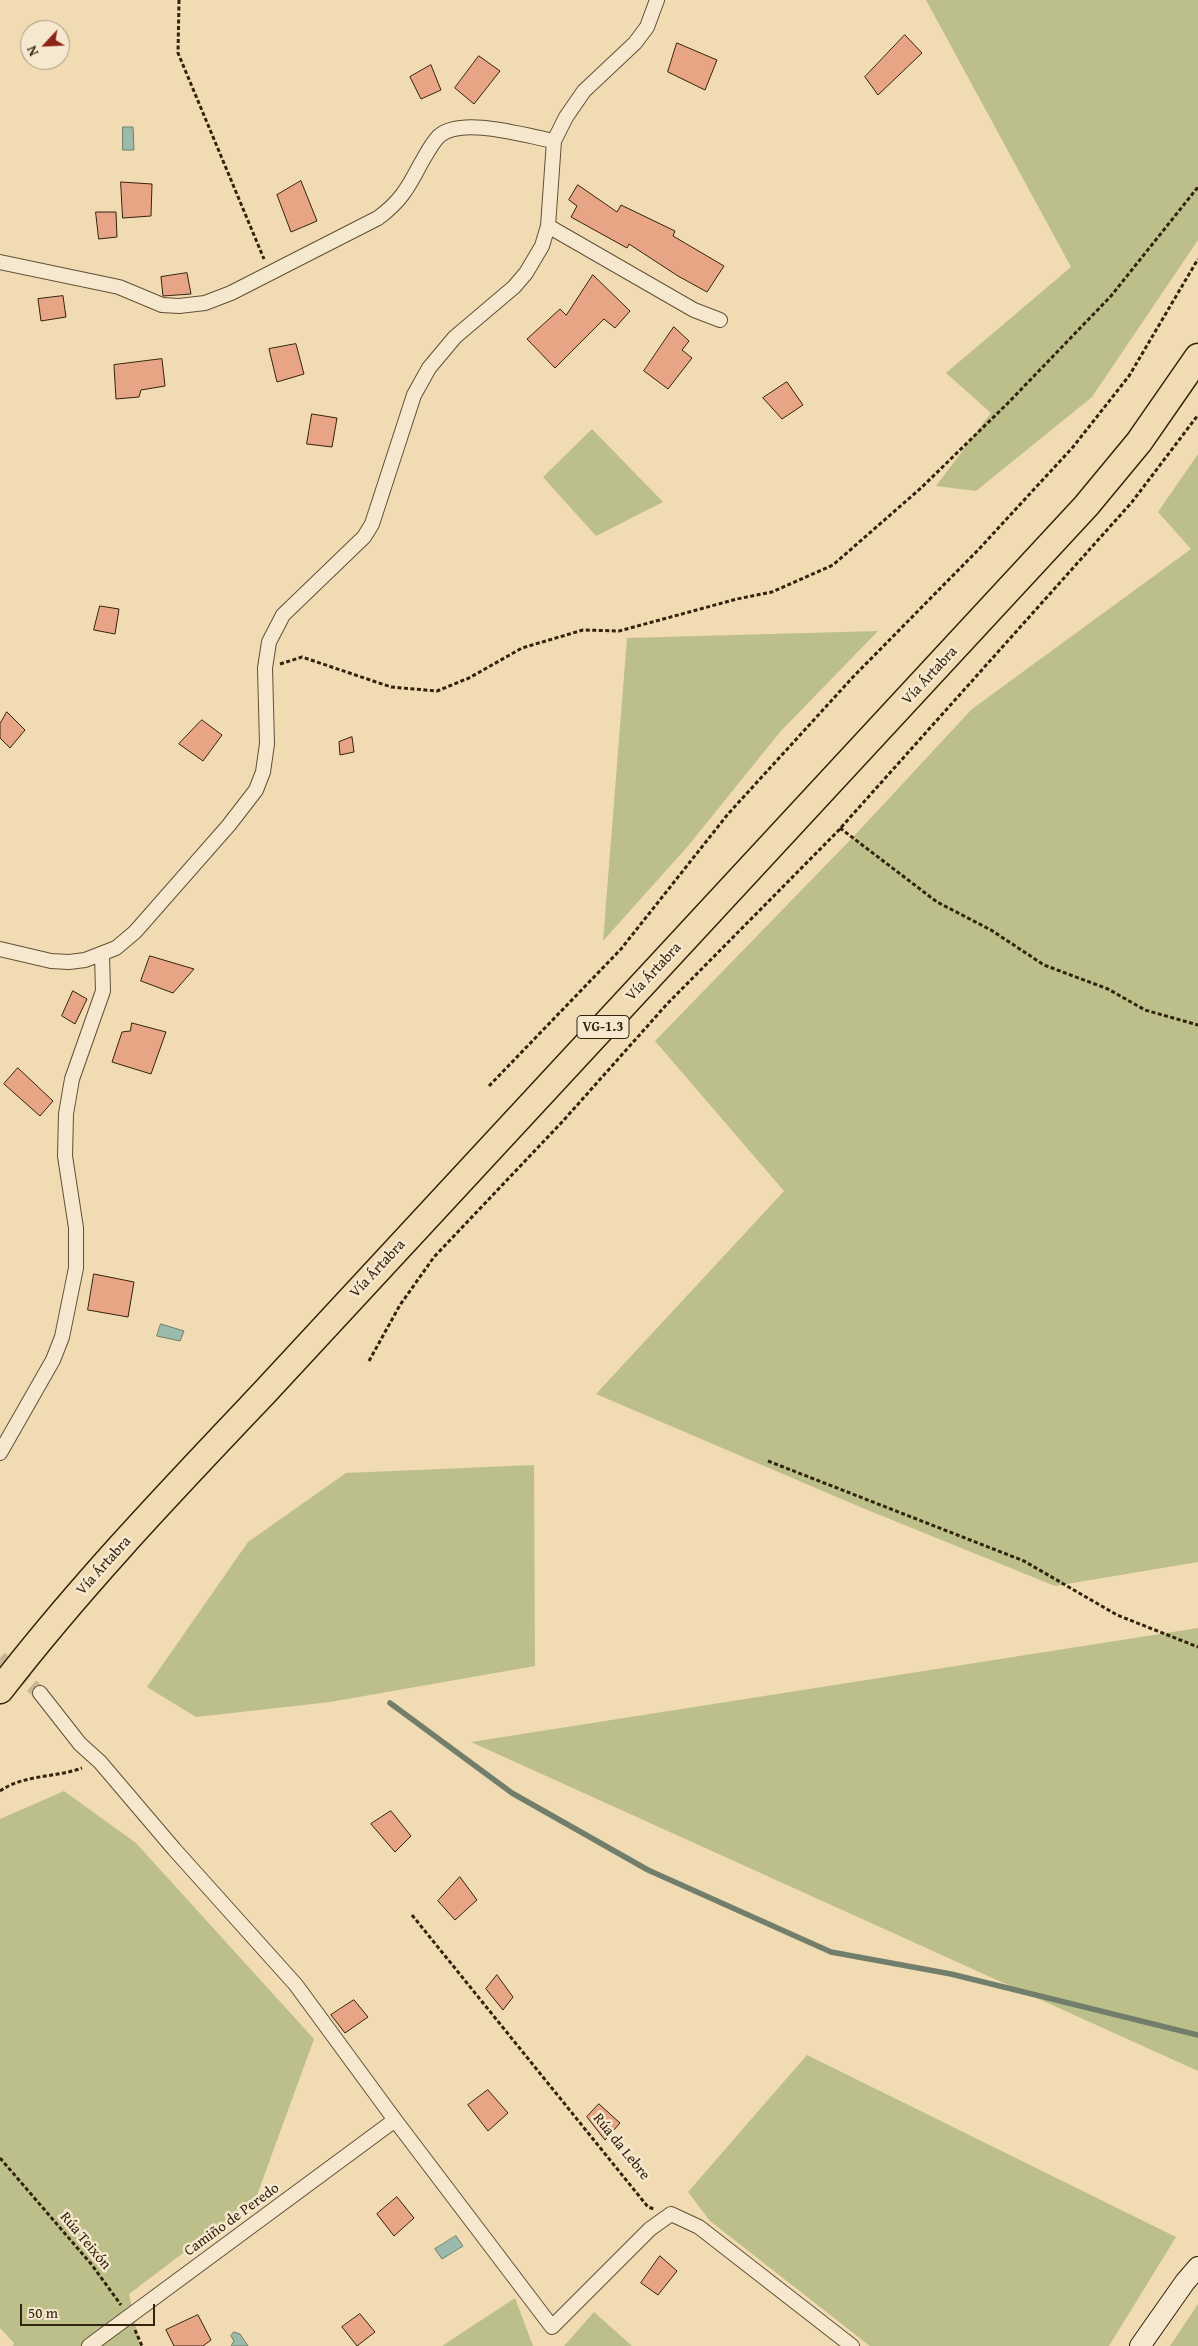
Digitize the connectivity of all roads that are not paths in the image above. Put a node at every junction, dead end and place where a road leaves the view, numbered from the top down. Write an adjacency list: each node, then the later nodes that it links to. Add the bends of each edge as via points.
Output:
1 (657, 0): 2 (street, via 647,27 635,44 584,91)
2 (554, 141): 3 (street); 4 (street, via 470,126 452,129 440,135 430,147 405,193 378,218 205,303 162,305 119,287)
3 (548, 226): 5 (street, via 694,310); 8 (street, via 542,246 526,273 456,337 429,368 414,396 372,524 364,537 283,616 269,642 265,668 267,744 263,772 256,790 230,825 135,932)
4 (0, 262)
5 (720, 320)
6 (1198, 357): 10 (highway, Vía Ártabra / VG-1.3, via 1139,442 1086,506 165,1496 42,1636)
7 (0, 948): 8 (street, via 69,962)
8 (102, 955): 9 (street, via 103,991 72,1079 66,1114 65,1156 76,1228 76,1268 64,1328 53,1360)
9 (0, 1453)
10 (0, 1690)
11 (40, 1693): 12 (street, via 80,1744 100,1762 296,1985)
12 (395, 2120): 14 (street, Camiño de Peredo); 15 (street, via 552,2327 650,2229 671,2214 698,2226)
13 (1198, 2267): 16 (street)
14 (89, 2346)
15 (852, 2346)
16 (1140, 2346)

